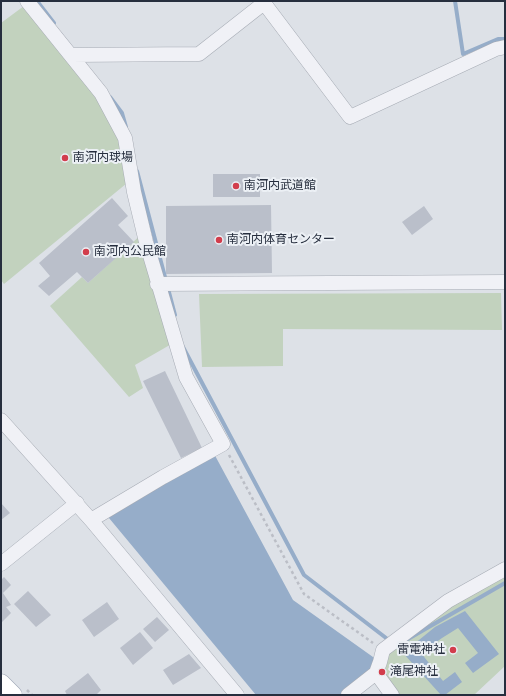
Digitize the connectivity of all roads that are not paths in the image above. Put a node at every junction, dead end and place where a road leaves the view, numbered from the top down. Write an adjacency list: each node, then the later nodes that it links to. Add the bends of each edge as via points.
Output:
1 (27, 1): 4 (street)
2 (262, 2): 3 (street, via 350,117); 4 (street, via 199,54)
3 (505, 47)
4 (71, 55): 6 (street, via 101,93 125,138 136,198)
5 (505, 282): 6 (street)
6 (157, 284): 9 (street, via 186,377 223,444)
7 (1, 420): 8 (street)
8 (77, 503): 9 (street); 10 (street)
9 (91, 520): 15 (street)
10 (1, 564)
11 (505, 569): 12 (street, via 448,601 383,650)
12 (376, 672): 16 (street); 17 (street)
13 (1, 683): 14 (main road)
14 (13, 695)
15 (237, 695)
16 (348, 695)
17 (392, 695)

